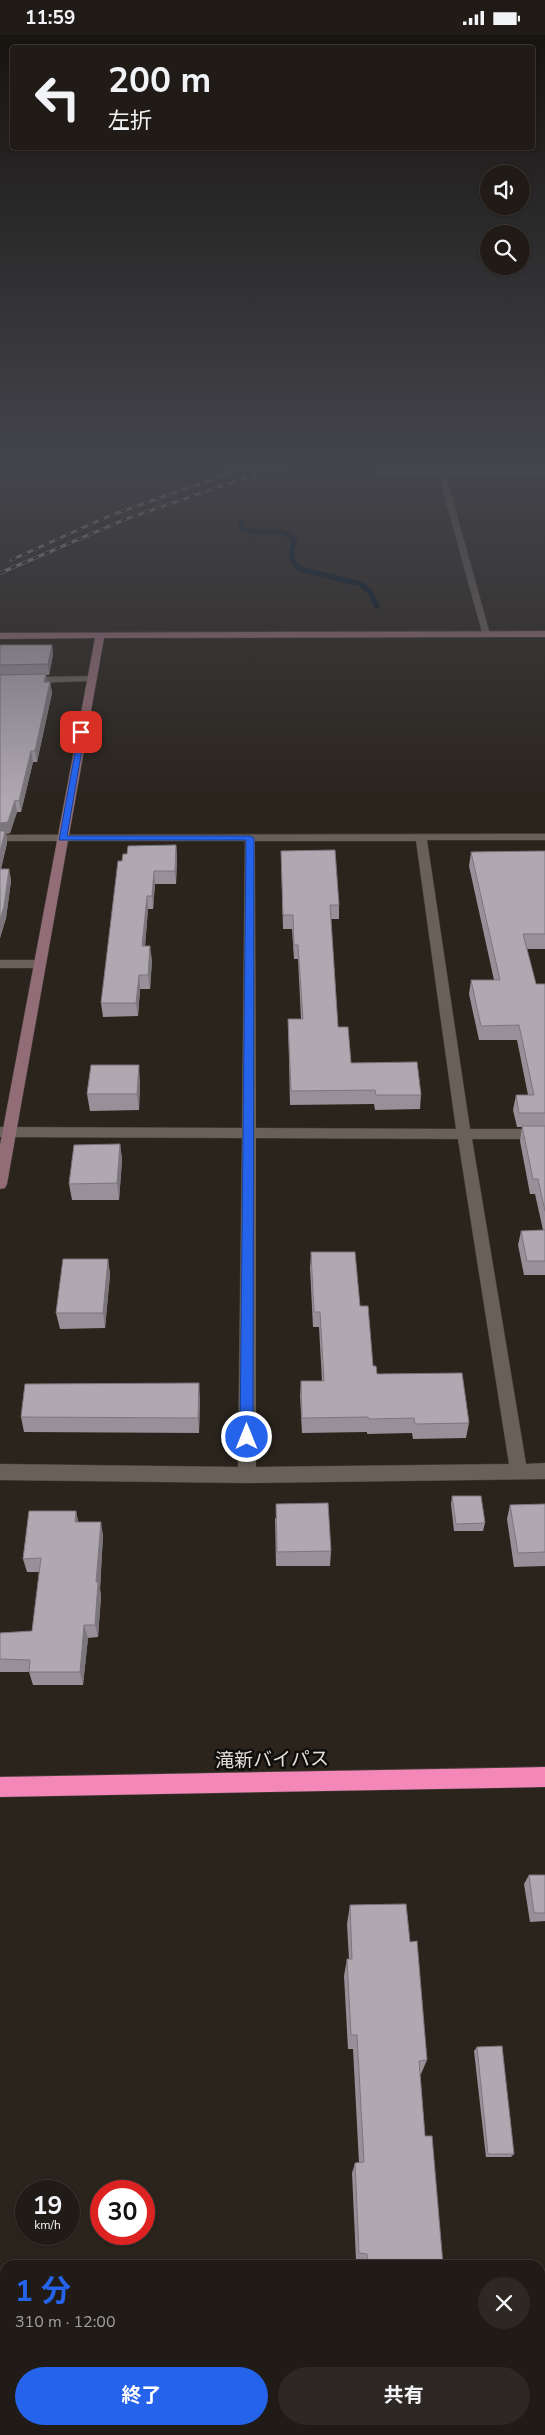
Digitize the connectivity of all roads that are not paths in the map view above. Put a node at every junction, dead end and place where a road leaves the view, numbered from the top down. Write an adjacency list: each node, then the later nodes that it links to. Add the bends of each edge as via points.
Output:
1 (470, 577): 2 (street)
2 (486, 634): 3 (street); 4 (street)
3 (545, 634)
4 (100, 635): 5 (street); 6 (street)
5 (0, 636)
6 (91, 679): 7 (street); 10 (street)
7 (0, 681)
8 (421, 837): 9 (street); 11 (street); 18 (street)
9 (545, 837)
10 (62, 838): 11 (street); 12 (street); 14 (street)
11 (250, 838): 16 (street)
12 (0, 839)
13 (0, 964): 14 (street)
14 (40, 964): 15 (street)
15 (5, 1132): 16 (street); 19 (street)
16 (248, 1134): 18 (street); 23 (street)
17 (545, 1134): 18 (street)
18 (464, 1135): 20 (street)
19 (0, 1185)
20 (519, 1471): 21 (street); 23 (street)
21 (545, 1471)
22 (0, 1472): 23 (street)
23 (247, 1475)
24 (545, 1777): 25 (highway, 滝新バイパス)
25 (0, 1787)

